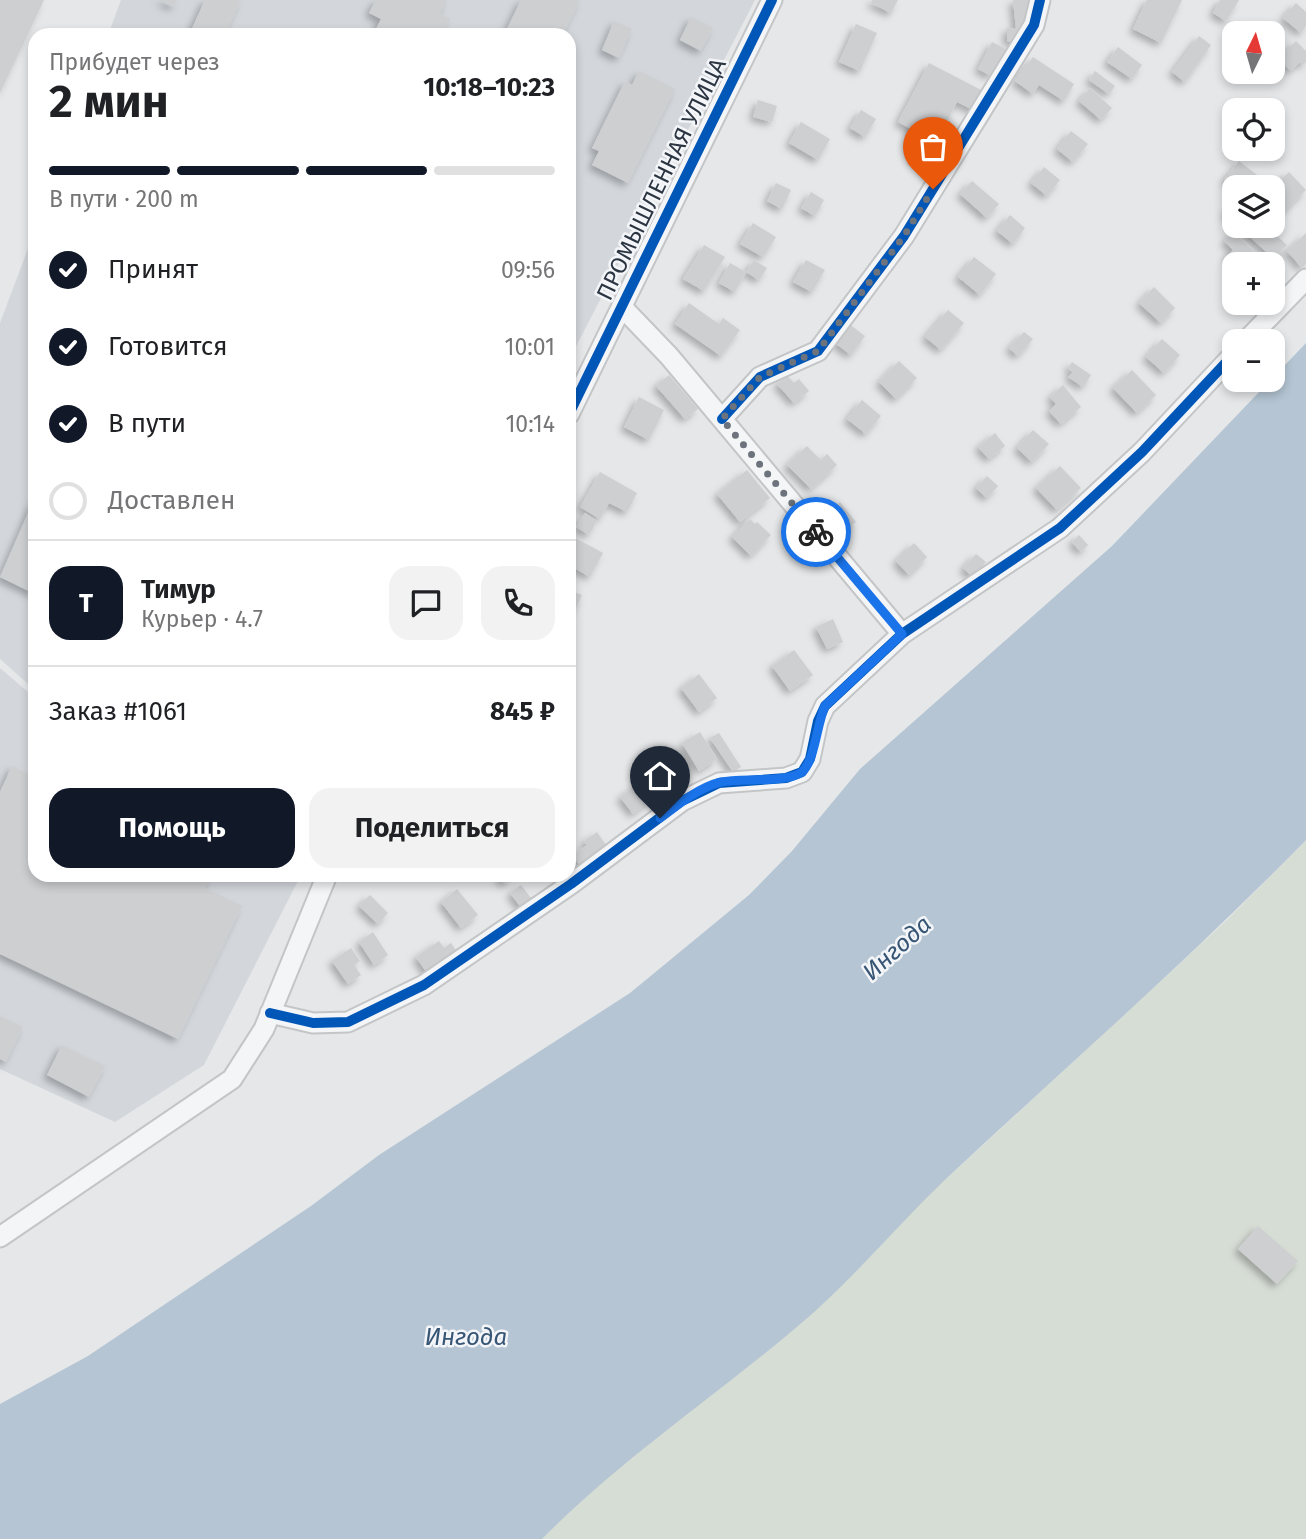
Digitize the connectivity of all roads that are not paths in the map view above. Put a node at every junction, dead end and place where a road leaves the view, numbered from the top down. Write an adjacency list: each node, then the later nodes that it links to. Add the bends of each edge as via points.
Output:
1 (772, 0): 4 (street, ПРОМЫШЛЕННАЯ УЛИЦА)
2 (1040, 0): 8 (street, via 1034,26 904,236 818,351 760,377)
3 (1306, 279): 5 (street)
4 (622, 307): 7 (street, ПРОМЫШЛЕННАЯ УЛИЦА); 8 (street)
5 (1258, 329)
6 (1222, 367): 9 (street, via 1142,452 1060,528)
7 (576, 400)
8 (722, 419): 9 (street)
9 (902, 634): 10 (street, via 825,706 802,772 786,778 719,783 682,801)
10 (576, 881)
11 (324, 882): 13 (street)
12 (575, 882): 13 (street, via 424,985 348,1022 313,1023)
13 (270, 1013): 14 (street, via 232,1079)
14 (0, 1237)

